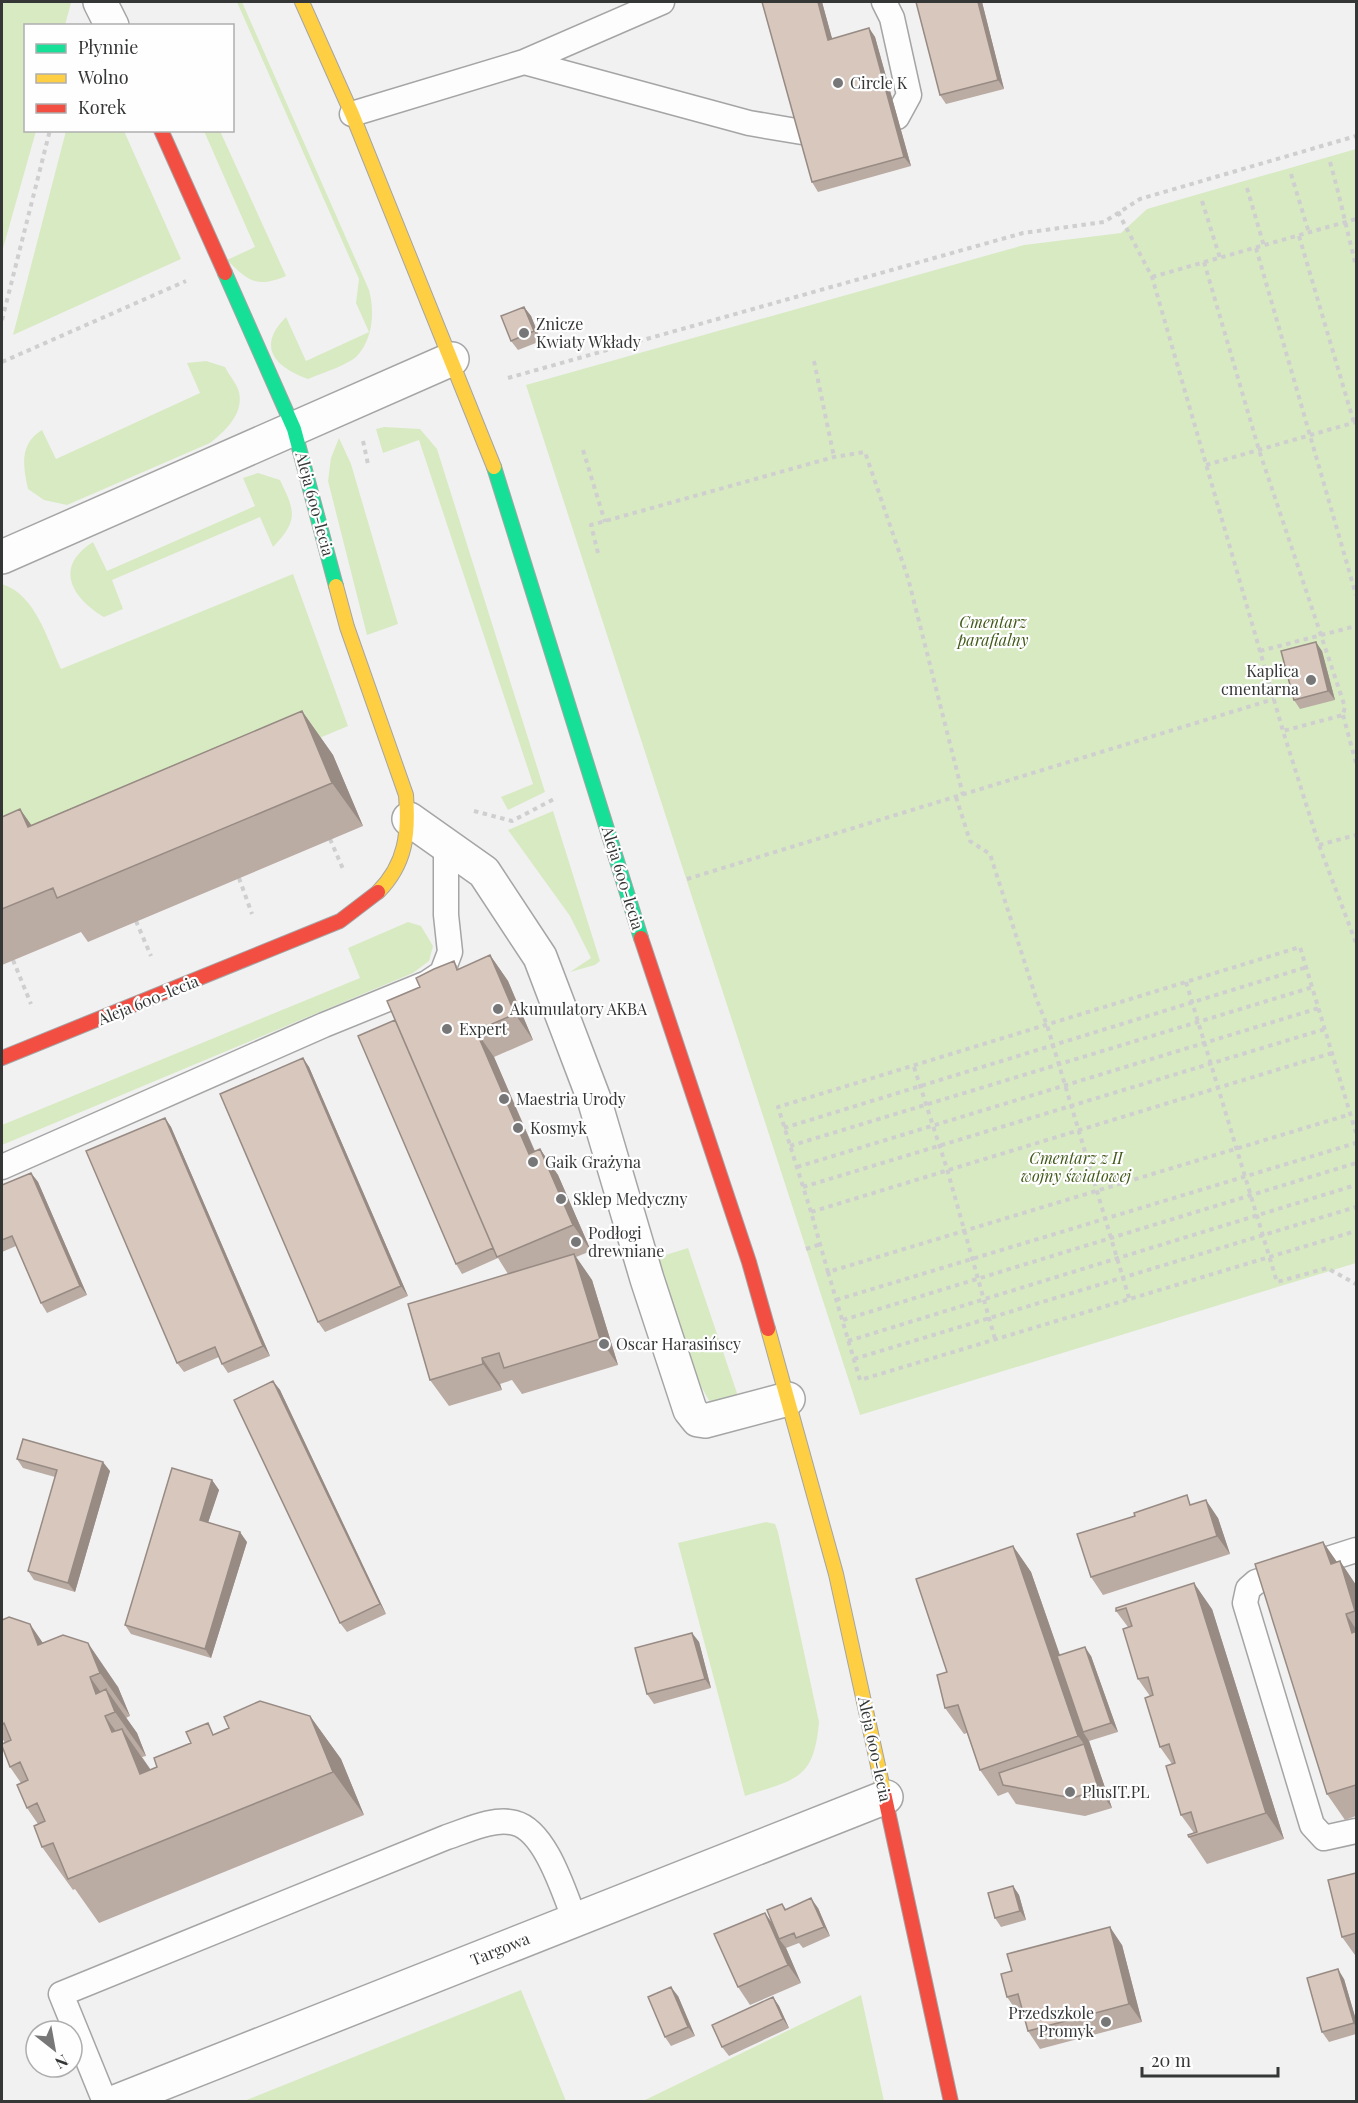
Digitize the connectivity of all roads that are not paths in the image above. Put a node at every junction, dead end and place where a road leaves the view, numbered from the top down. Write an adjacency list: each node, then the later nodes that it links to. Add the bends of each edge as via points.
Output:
1 (100, 2): 5 (street)
2 (302, 2): 7 (main road, Aleja 600-lecia)
3 (662, 2): 6 (lane)
4 (884, 2): 8 (lane, via 892,18 909,95)
5 (111, 24)
6 (524, 62): 7 (lane); 10 (lane, via 749,123)
7 (352, 114): 11 (main road, Aleja 600-lecia)
8 (897, 117)
9 (162, 132): 12 (main road, Aleja 600-lecia)
10 (802, 132)
11 (452, 358): 12 (street, Aleja 600-lecia); 18 (main road, Aleja 600-lecia, via 499,479 628,898 749,1262)
12 (294, 429): 13 (street, Aleja 600-lecia); 14 (main road, Aleja 600-lecia, via 347,627 406,795)
13 (2, 557)
14 (409, 819): 15 (street); 16 (main road, Aleja 600-lecia, via 398,871 374,900 340,921)
15 (446, 846): 17 (lane, via 450,951 442,973 427,983); 18 (street, via 484,872 540,957 594,1099 690,1410 698,1420 705,1421)
16 (2, 1058)
17 (2, 1167)
18 (788, 1399): 20 (main road, Aleja 600-lecia, via 836,1574)
19 (1356, 1551): 21 (lane, via 1256,1581 1248,1588 1245,1603 1312,1825 1324,1838)
20 (886, 1797): 22 (street, Targowa); 25 (main road, Aleja 600-lecia)
21 (1356, 1831)
22 (575, 1920): 23 (lane, via 556,1873 531,1832 514,1822 487,1824 447,1837 61,1994); 24 (street, Targowa)
23 (105, 2102)
24 (115, 2102)
25 (951, 2102)

